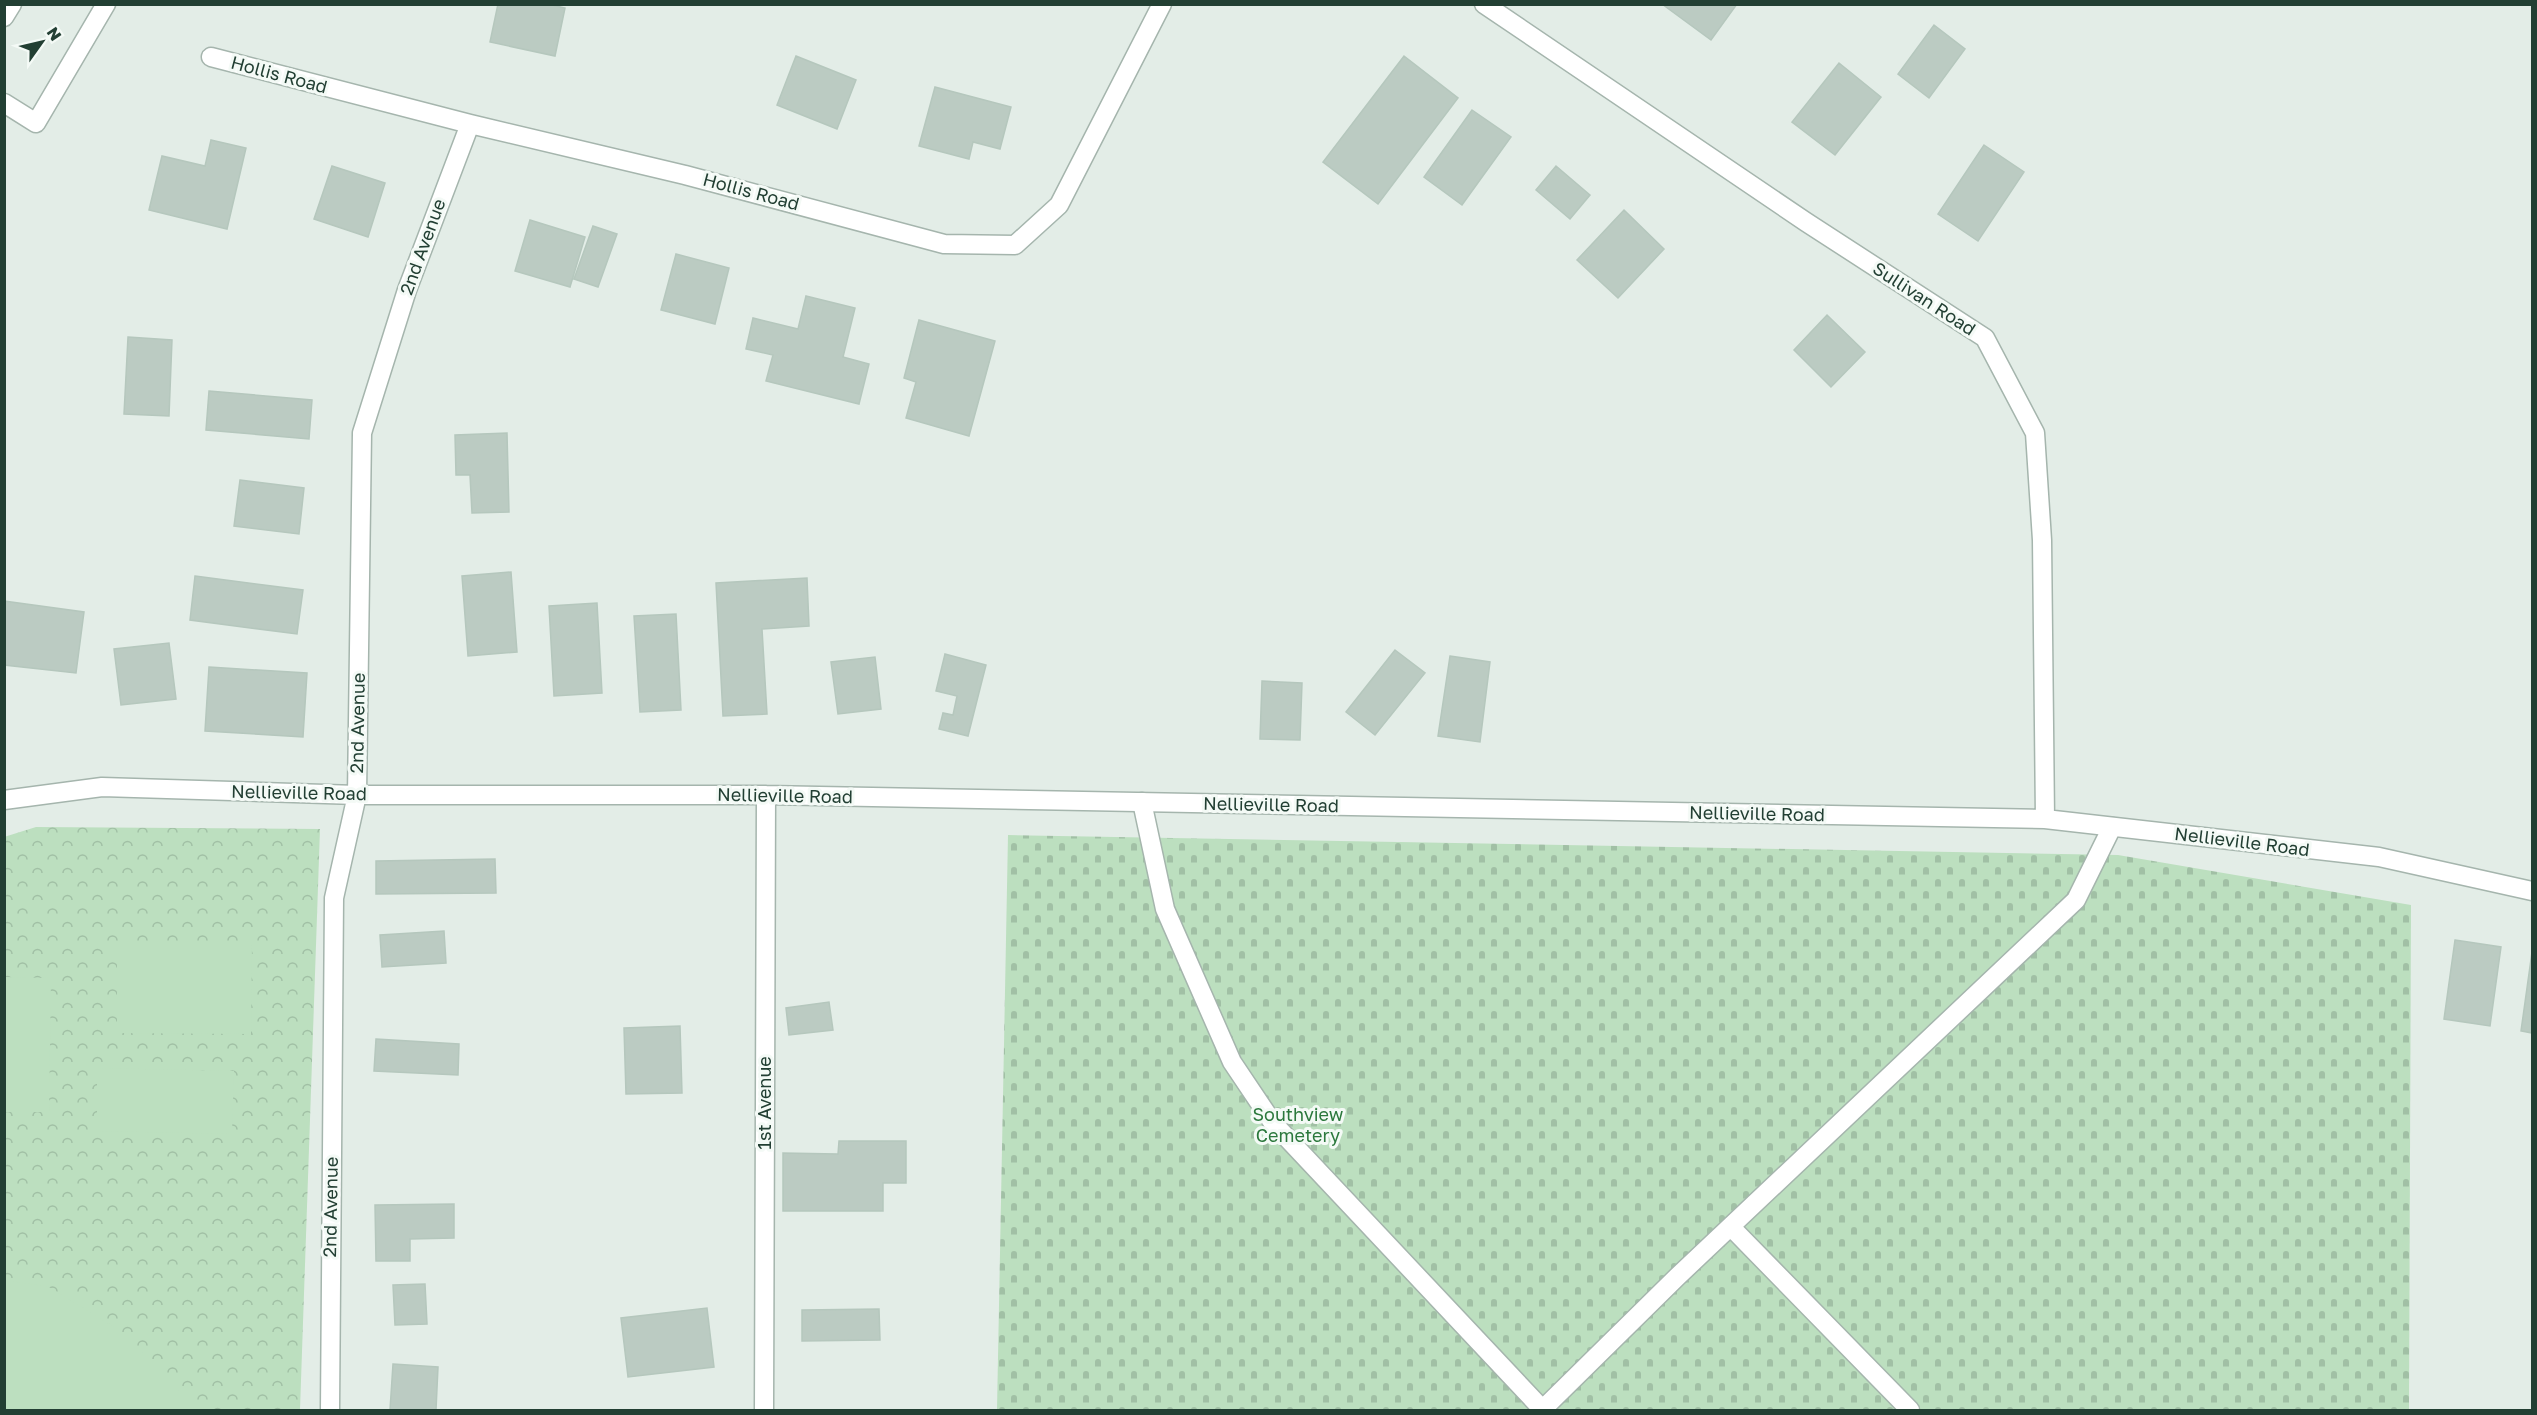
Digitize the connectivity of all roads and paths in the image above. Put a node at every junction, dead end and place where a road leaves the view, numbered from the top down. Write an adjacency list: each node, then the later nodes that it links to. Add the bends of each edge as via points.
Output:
1 (12, 4): 5 (street)
2 (106, 4): 7 (street, via 36,123)
3 (1162, 4): 8 (street, Hollis Road, via 1059,205 1015,245 944,244 685,175)
4 (1484, 4): 13 (street, Sullivan Road, via 1985,338 2035,433 2042,540)
5 (4, 17)
6 (212, 57): 8 (street, Hollis Road)
7 (4, 104)
8 (470, 124): 9 (street, 2nd Avenue, via 407,290 362,433)
9 (357, 795): 10 (street, Nellieville Road); 11 (street, Nellieville Road, via 102,788); 17 (street, 2nd Avenue, via 334,898)
10 (766, 795): 12 (street, Nellieville Road); 18 (street, 1st Avenue)
11 (4, 800)
12 (1142, 802): 13 (street, Nellieville Road); 19 (street, via 1165,909 1232,1062 1273,1123)
13 (2046, 819): 14 (street, Nellieville Road)
14 (2112, 826): 15 (street, Nellieville Road, via 2379,858); 16 (street, via 2076,900)
15 (2532, 891)
16 (1731, 1227): 19 (street); 20 (street)
17 (330, 1410)
18 (764, 1410)
19 (1543, 1410)
20 (1910, 1410)

